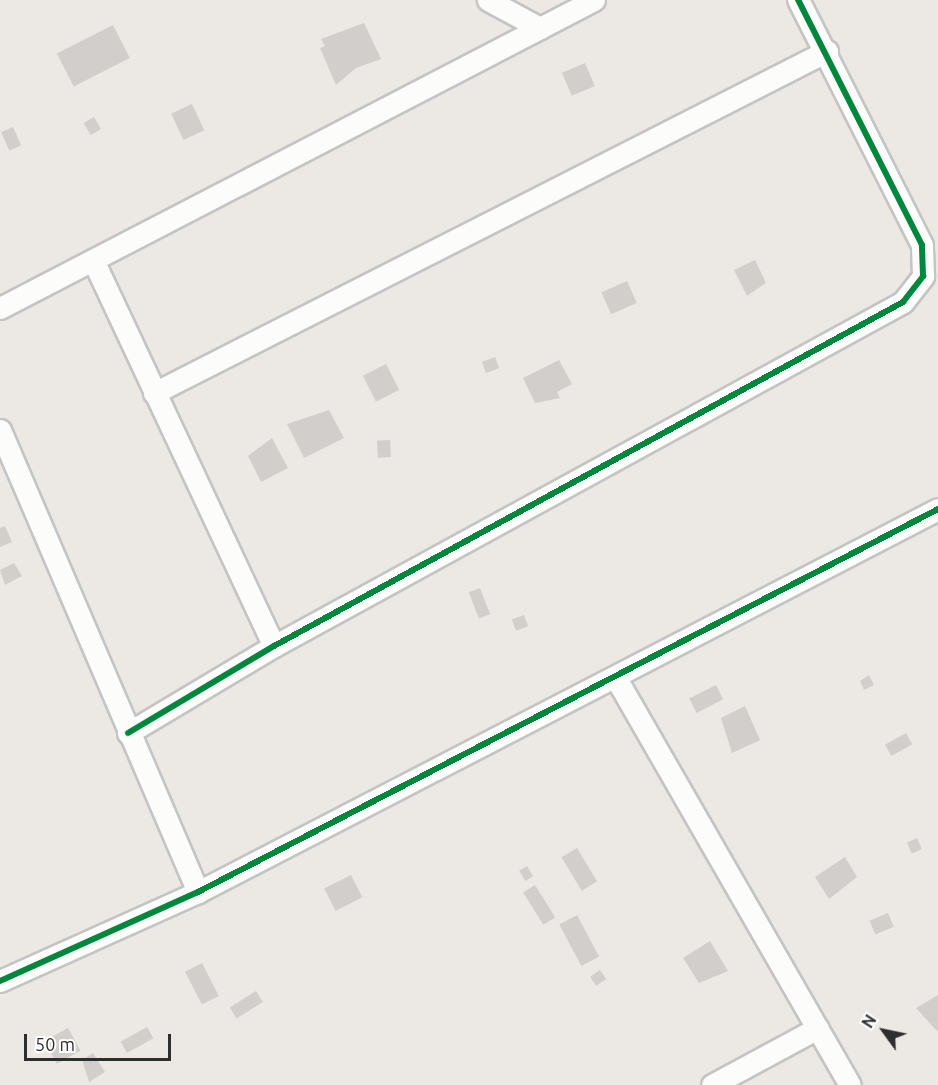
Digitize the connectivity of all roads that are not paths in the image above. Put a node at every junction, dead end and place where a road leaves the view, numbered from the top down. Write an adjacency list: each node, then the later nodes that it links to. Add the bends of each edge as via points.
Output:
1 (488, 0): 4 (street)
2 (594, 0): 4 (street)
3 (798, 0): 5 (street)
4 (540, 28): 6 (street)
5 (827, 51): 8 (street); 11 (street, via 922,245 923,276 903,302)
6 (93, 260): 7 (street); 8 (street)
7 (0, 308)
8 (154, 393): 11 (street)
9 (0, 430): 13 (street)
10 (938, 509): 12 (street)
11 (274, 646): 13 (street)
12 (617, 680): 14 (street); 16 (street)
13 (128, 732): 14 (street)
14 (198, 892): 15 (street)
15 (0, 981)
16 (818, 1028): 17 (street); 18 (street)
17 (712, 1085)
18 (850, 1085)

